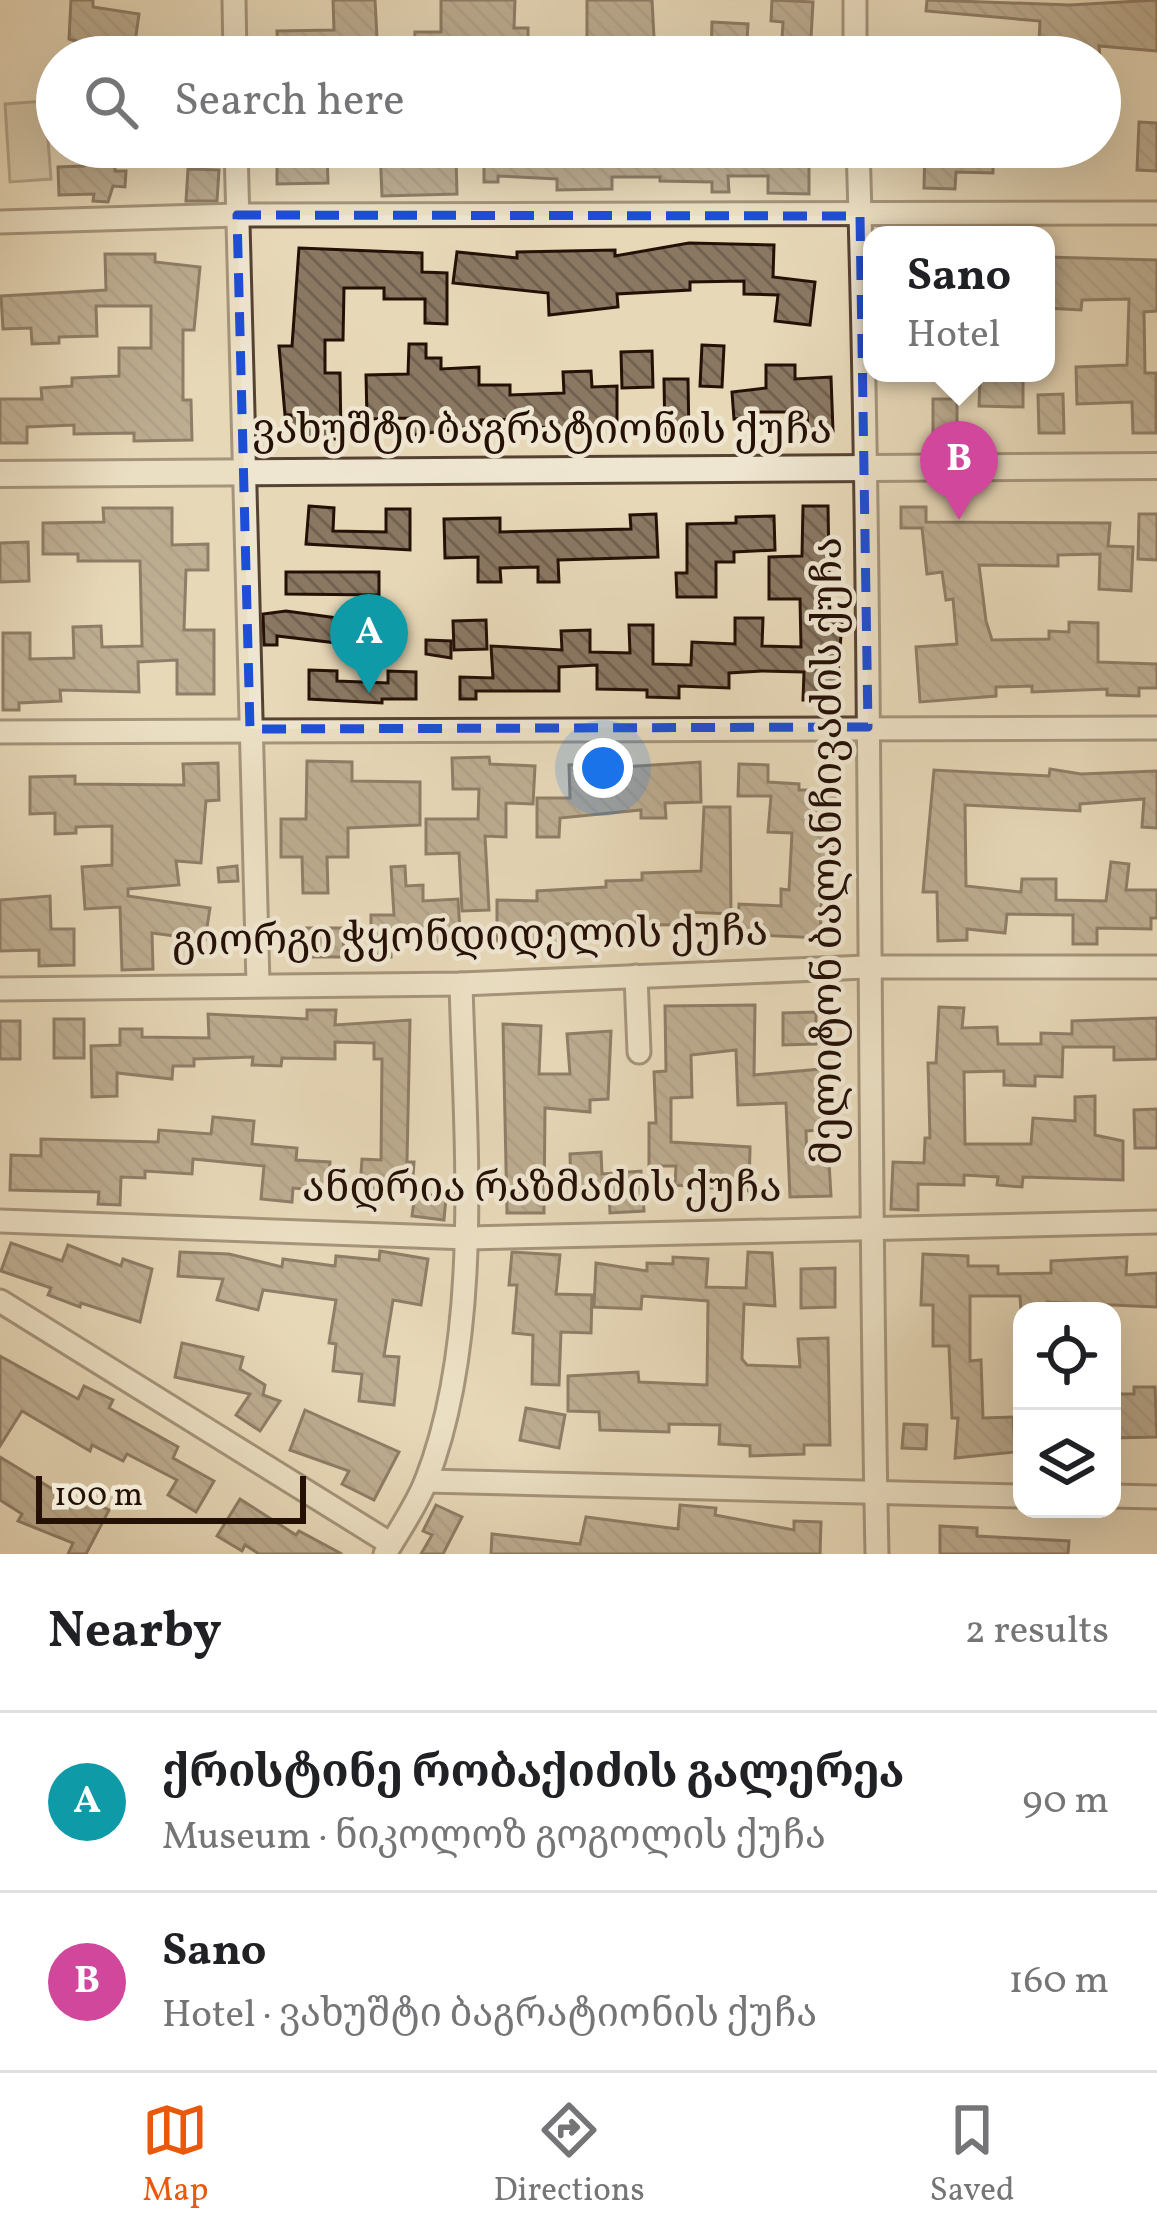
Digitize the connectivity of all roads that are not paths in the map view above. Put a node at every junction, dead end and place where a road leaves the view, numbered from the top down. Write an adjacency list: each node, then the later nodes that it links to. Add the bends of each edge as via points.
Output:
1 (234, 0): 3 (street)
2 (855, 0): 4 (street)
3 (235, 36)
4 (855, 36)
5 (236, 168): 8 (street)
6 (859, 168): 9 (street, მელიტონ ბალანჩივაძის ქუჩა)
7 (1157, 213): 9 (street)
8 (237, 215): 9 (street); 10 (street); 15 (street)
9 (860, 216): 11 (street, მელიტონ ბალანჩივაძის ქუჩა)
10 (0, 222)
11 (863, 311)
12 (865, 382): 14 (street, მელიტონ ბალანჩივაძის ქუჩა)
13 (1157, 466): 14 (street, ვახუშტი ბაგრატიონის ქუჩა)
14 (868, 469): 15 (street, ვახუშტი ბაგრატიონის ქუჩა); 17 (street, მელიტონ ბალანჩივაძის ქუჩა)
15 (242, 473): 16 (street, ვახუშტი ბაგრატიონის ქუჩა); 19 (street)
16 (0, 474)
17 (868, 727): 18 (street); 19 (street); 21 (street, მელიტონ ბალანჩივაძის ქუჩა)
18 (1157, 728)
19 (250, 729): 20 (street); 24 (street)
20 (0, 732)
21 (866, 967): 22 (street, გიორგი ჭყონდიდელის ქუჩა); 23 (street, გიორგი ჭყონდიდელის ქუჩა); 30 (street, მელიტონ ბალანჩივაძის ქუჩა)
22 (1157, 967)
23 (636, 976): 25 (street, გიორგი ჭყონდიდელის ქუჩა); 27 (street)
24 (258, 984): 25 (street, გიორგი ჭყონდიდელის ქუჩა); 26 (street, გიორგი ჭყონდიდელის ქუჩა)
25 (460, 984): 31 (street)
26 (0, 989)
27 (639, 1052)
28 (0, 1222): 31 (street, ანდრია რაზმაძის ქუჩა)
29 (1157, 1222): 30 (street, ანდრია რაზმაძის ქუჩა)
30 (872, 1226): 31 (street, ანდრია რაზმაძის ქუჩა); 34 (street, მელიტონ ბალანჩივაძის ქუჩა)
31 (468, 1238): 33 (street, via 453,1371)
32 (0, 1300): 38 (street)
33 (426, 1481): 34 (street); 38 (street)
34 (876, 1495): 35 (street); 39 (street, მელიტონ ბალანჩივაძის ქუჩა)
35 (1013, 1496)
36 (1121, 1496): 37 (street)
37 (1157, 1497)
38 (388, 1549)
39 (877, 1554)

